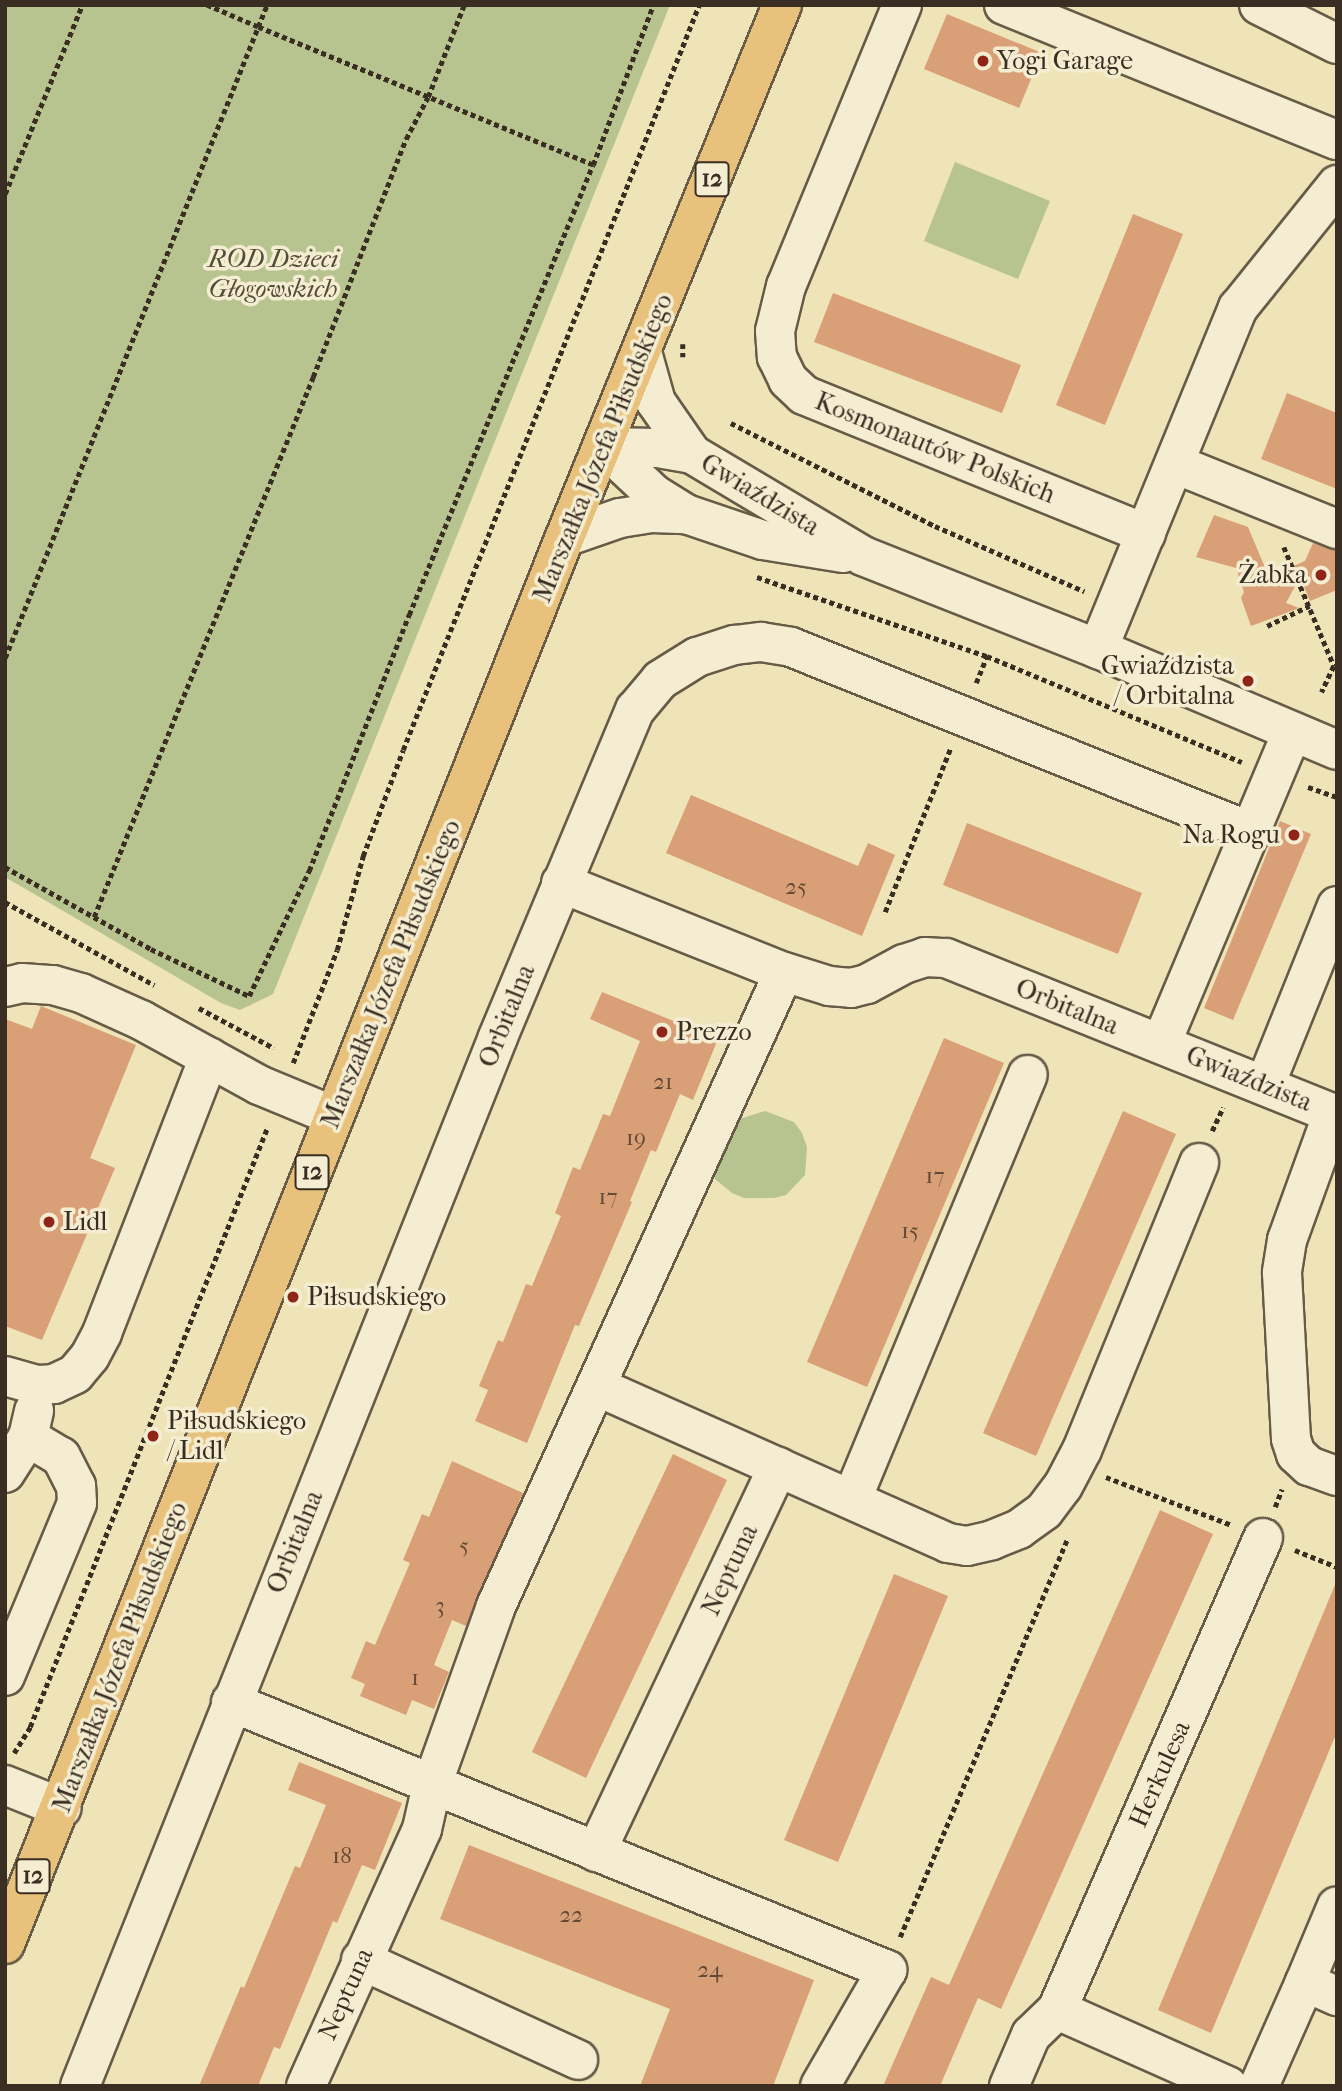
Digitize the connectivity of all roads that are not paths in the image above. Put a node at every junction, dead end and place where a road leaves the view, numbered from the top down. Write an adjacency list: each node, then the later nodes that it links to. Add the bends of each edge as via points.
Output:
1 (782, 5): 8 (main road, Marszałka Józefa Piłsudskiego / 12)
2 (902, 5): 14 (street, Kosmonautów Polskich, via 786,286 775,331 777,357 788,380 804,395)
3 (1004, 5): 6 (street)
4 (1259, 5): 5 (street)
5 (1337, 44)
6 (1337, 140)
7 (1337, 185): 11 (street, via 1238,308)
8 (642, 352): 9 (main road, Marszałka Józefa Piłsudskiego / 12); 10 (street, via 656,402)
9 (604, 447): 10 (street, Gwiaździsta); 12 (street, Gwiaździsta, via 654,494); 15 (main road, Marszałka Józefa Piłsudskiego / 12)
10 (692, 454): 16 (street, Gwiaździsta)
11 (1175, 464): 13 (street); 14 (street)
12 (686, 514): 15 (street, via 620,518); 16 (street, Gwiaździsta, via 763,540)
13 (1337, 529)
14 (1146, 534): 17 (street)
15 (565, 537): 30 (main road, Marszałka Józefa Piłsudskiego / 12)
16 (863, 556): 17 (street, Gwiaździsta)
17 (1098, 649): 18 (street, Gwiaździsta)
18 (1292, 733): 19 (street, Gwiaździsta); 20 (street)
19 (1337, 750)
20 (1251, 832): 21 (street, Orbitalna, via 791,647 761,642 697,657 660,680 635,710); 25 (street)
21 (561, 883): 23 (street, Orbitalna); 41 (street, Orbitalna)
22 (1337, 906): 28 (street)
23 (784, 972): 25 (street, Orbitalna, via 851,988 925,957 946,958); 33 (street, Neptuna)
24 (5, 987): 26 (street, via 53,985 81,993)
25 (1161, 1044): 28 (street, Gwiaździsta)
26 (209, 1056): 30 (street); 32 (street, via 90,1356 75,1374 54,1384)
27 (1028, 1075): 38 (street)
28 (1251, 1080): 29 (street, Gwiaździsta)
29 (1335, 1114): 37 (street, via 1287,1240 1282,1273 1291,1438 1296,1454 1309,1466)
30 (334, 1116): 44 (main road, Marszałka Józefa Piłsudskiego / 12)
31 (1199, 1163): 38 (street, via 1074,1465 1044,1511 1019,1529 967,1546 948,1543)
32 (21, 1380): 34 (street)
33 (598, 1387): 35 (street); 43 (street, Neptuna, via 496,1606)
34 (28, 1437): 36 (street); 40 (street, via 61,1457 76,1486 77,1503)
35 (778, 1467): 38 (street); 45 (street, Neptuna)
36 (5, 1473)
37 (1337, 1476)
38 (852, 1499)
39 (1263, 1538): 50 (street, Herkulesa)
40 (5, 1676)
41 (231, 1702): 43 (street); 52 (street, Orbitalna)
42 (9, 1770): 44 (street)
43 (432, 1785): 45 (street); 48 (street, Neptuna, via 422,1829)
44 (62, 1808): 47 (main road, Marszałka Józefa Piłsudskiego / 12)
45 (596, 1852): 54 (street, via 887,1970)
46 (1337, 1906): 49 (street)
47 (5, 1944)
48 (361, 1960): 51 (street); 53 (street, Neptuna)
49 (1321, 1989): 57 (street)
50 (1057, 2010): 55 (street, Herkulesa, via 1031,2035); 56 (street)
51 (578, 2060)
52 (80, 2086)
53 (306, 2086)
54 (820, 2086)
55 (1009, 2086)
56 (1228, 2086)
57 (1259, 2086)

